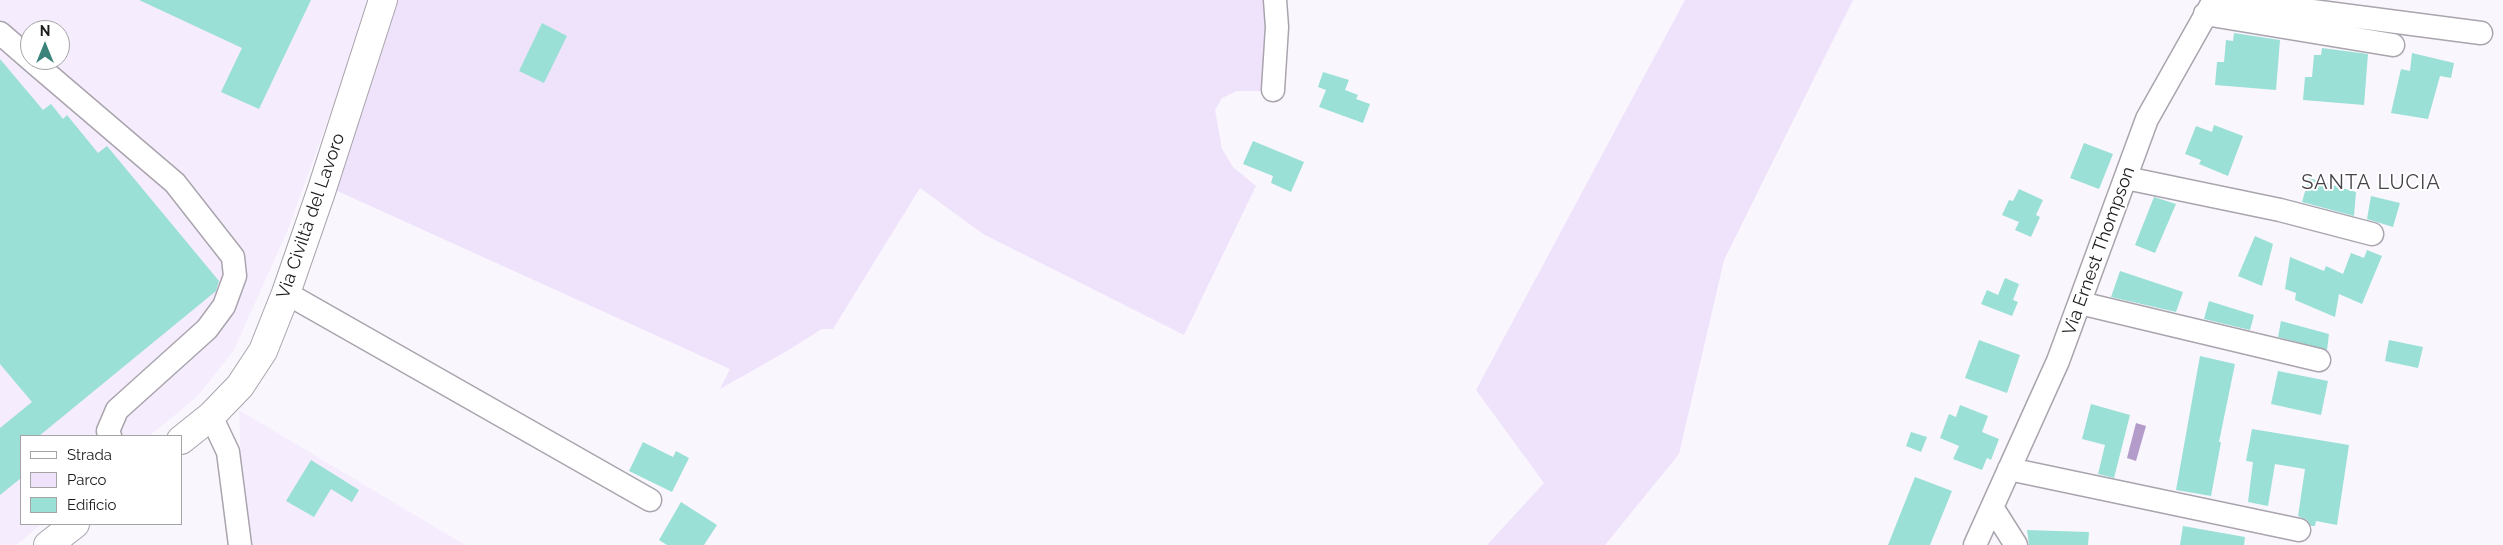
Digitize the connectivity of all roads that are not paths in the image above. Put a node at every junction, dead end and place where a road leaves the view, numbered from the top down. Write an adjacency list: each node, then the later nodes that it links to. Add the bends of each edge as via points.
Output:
1 (383, 0): 13 (main road, Via Civiltà del Lavoro)
2 (1276, 0): 10 (street)
3 (2229, 0): 6 (street)
4 (2209, 7): 7 (street); 11 (street, Via Ernest Thompson, via 2147,119)
5 (0, 33): 8 (street)
6 (2481, 33)
7 (2394, 45)
8 (20, 50)
9 (44, 70): 17 (street, via 175,183 233,257 235,276 224,306 207,329 117,410 108,431)
10 (1273, 90)
11 (2126, 178): 12 (street, via 2280,210); 14 (street, Via Ernest Thompson)
12 (2372, 234)
13 (286, 293): 16 (main road, Via Civiltà del Lavoro, via 263,351 240,386); 20 (street)
14 (2080, 303): 15 (street); 19 (street, Via Ernest Thompson, via 2058,361)
15 (2319, 360)
16 (211, 416): 18 (main road, Via Civiltà del Lavoro); 25 (street, via 228,452)
17 (110, 435)
18 (182, 439)
19 (2009, 469): 21 (street, Via Ernest Thompson); 23 (street)
20 (650, 500)
21 (1992, 507): 26 (street, Via Ernest Thompson); 27 (street)
22 (74, 525): 24 (main road)
23 (2299, 530)
24 (48, 545)
25 (240, 545)
26 (1975, 545)
27 (2016, 545)

